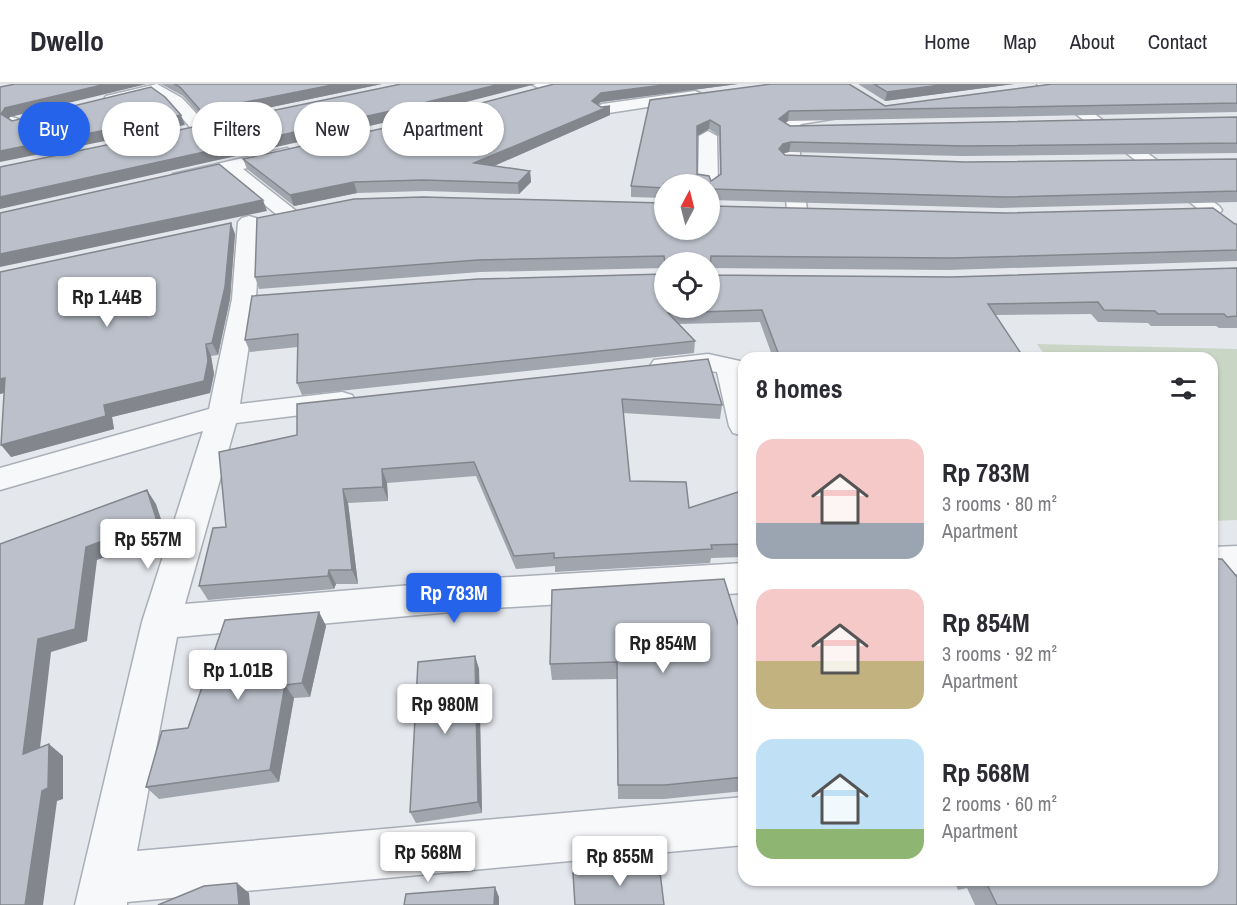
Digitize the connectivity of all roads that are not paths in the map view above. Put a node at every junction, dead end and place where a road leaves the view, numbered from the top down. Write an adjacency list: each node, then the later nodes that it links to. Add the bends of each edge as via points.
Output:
1 (1068, 84): 2 (street)
2 (1041, 87): 10 (street)
3 (714, 94): 7 (street)
4 (177, 102): 5 (street, via 157,89)
5 (97, 103)
6 (180, 104): 13 (street, via 207,128)
7 (602, 109)
8 (848, 119): 18 (street, via 788,128)
9 (8, 120): 17 (street, via 45,134)
10 (1095, 120): 11 (street); 12 (street); 23 (street)
11 (1119, 120)
12 (1060, 121)
13 (180, 134)
14 (708, 136): 25 (street)
15 (294, 152): 24 (street)
16 (71, 156): 17 (street)
17 (67, 157): 20 (street)
18 (789, 159): 19 (street); 29 (street)
19 (812, 159)
20 (45, 161)
21 (1182, 162): 23 (street)
22 (1114, 163): 23 (street)
23 (1149, 163): 31 (street, via 1223,214)
24 (229, 167): 26 (street); 32 (street)
25 (708, 174)
26 (161, 182)
27 (311, 210): 32 (street)
28 (775, 210): 29 (street)
29 (797, 210): 30 (street)
30 (819, 211)
31 (1178, 211)
32 (288, 214): 36 (street, via 238,224 256,298)
33 (636, 369): 34 (street, via 724,364 734,375)
34 (738, 395)
35 (364, 398): 36 (street)
36 (223, 414): 37 (street); 41 (street)
37 (0, 479)
38 (1237, 560): 39 (street)
39 (1218, 561)
40 (738, 578): 41 (street, via 495,593)
41 (161, 622): 43 (street)
42 (738, 821): 43 (street)
43 (103, 892)

